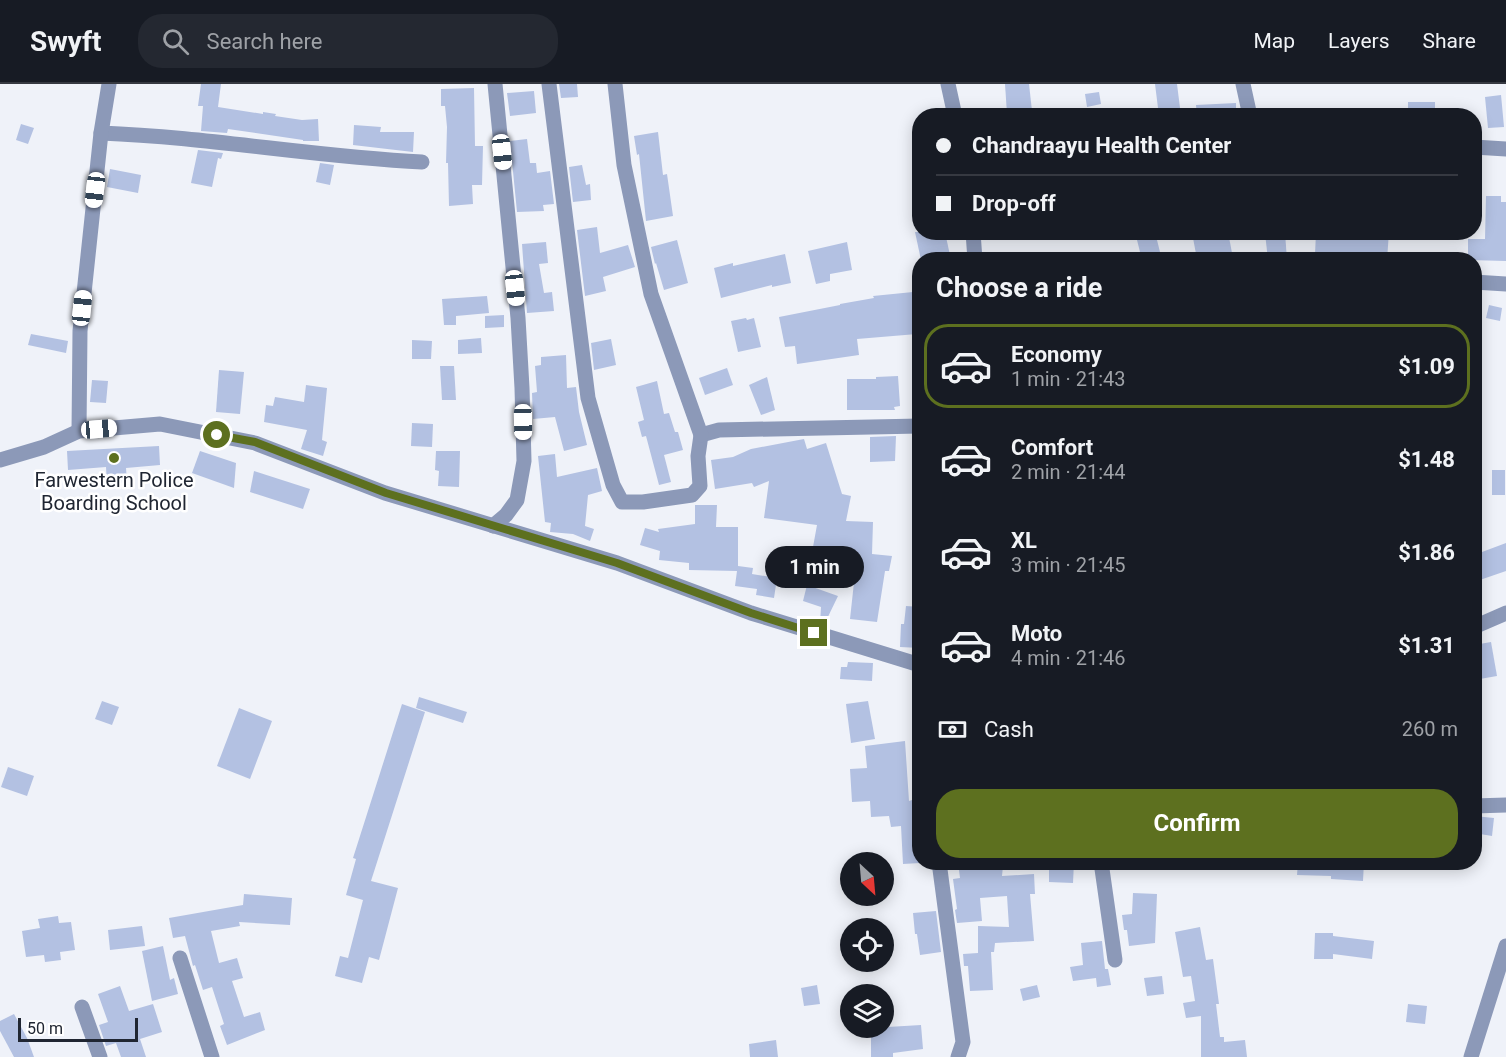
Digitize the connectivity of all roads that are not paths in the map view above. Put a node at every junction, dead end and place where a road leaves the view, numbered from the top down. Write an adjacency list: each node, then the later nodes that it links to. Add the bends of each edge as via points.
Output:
1 (109, 84): 9 (street)
2 (495, 84): 19 (street, via 518,318 524,461 517,500)
3 (549, 84): 17 (street, via 588,398 613,485 622,502 692,495 700,486)
4 (615, 84): 17 (street, via 624,165 651,294)
5 (948, 84): 7 (street)
6 (1243, 84): 8 (street)
7 (953, 108)
8 (1249, 108)
9 (101, 134): 12 (street); 16 (street, via 80,331)
10 (1482, 148): 11 (street)
11 (1506, 149)
12 (422, 162)
13 (1482, 282): 14 (street)
14 (1506, 284)
15 (912, 426): 17 (street, via 720,430)
16 (79, 431): 18 (street); 19 (street, via 160,424 255,442 386,493)
17 (701, 435)
18 (0, 460)
19 (493, 526): 22 (street, via 617,563 751,613)
20 (1506, 613): 21 (street)
21 (1482, 624)
22 (912, 663)
23 (1506, 805): 24 (street)
24 (1482, 806)
25 (940, 870): 33 (street, via 963,1042)
26 (1102, 870): 29 (street)
27 (1506, 946): 34 (street)
28 (180, 958): 32 (street)
29 (1115, 960)
30 (82, 1007): 31 (street)
31 (100, 1057)
32 (212, 1057)
33 (958, 1057)
34 (1471, 1057)

